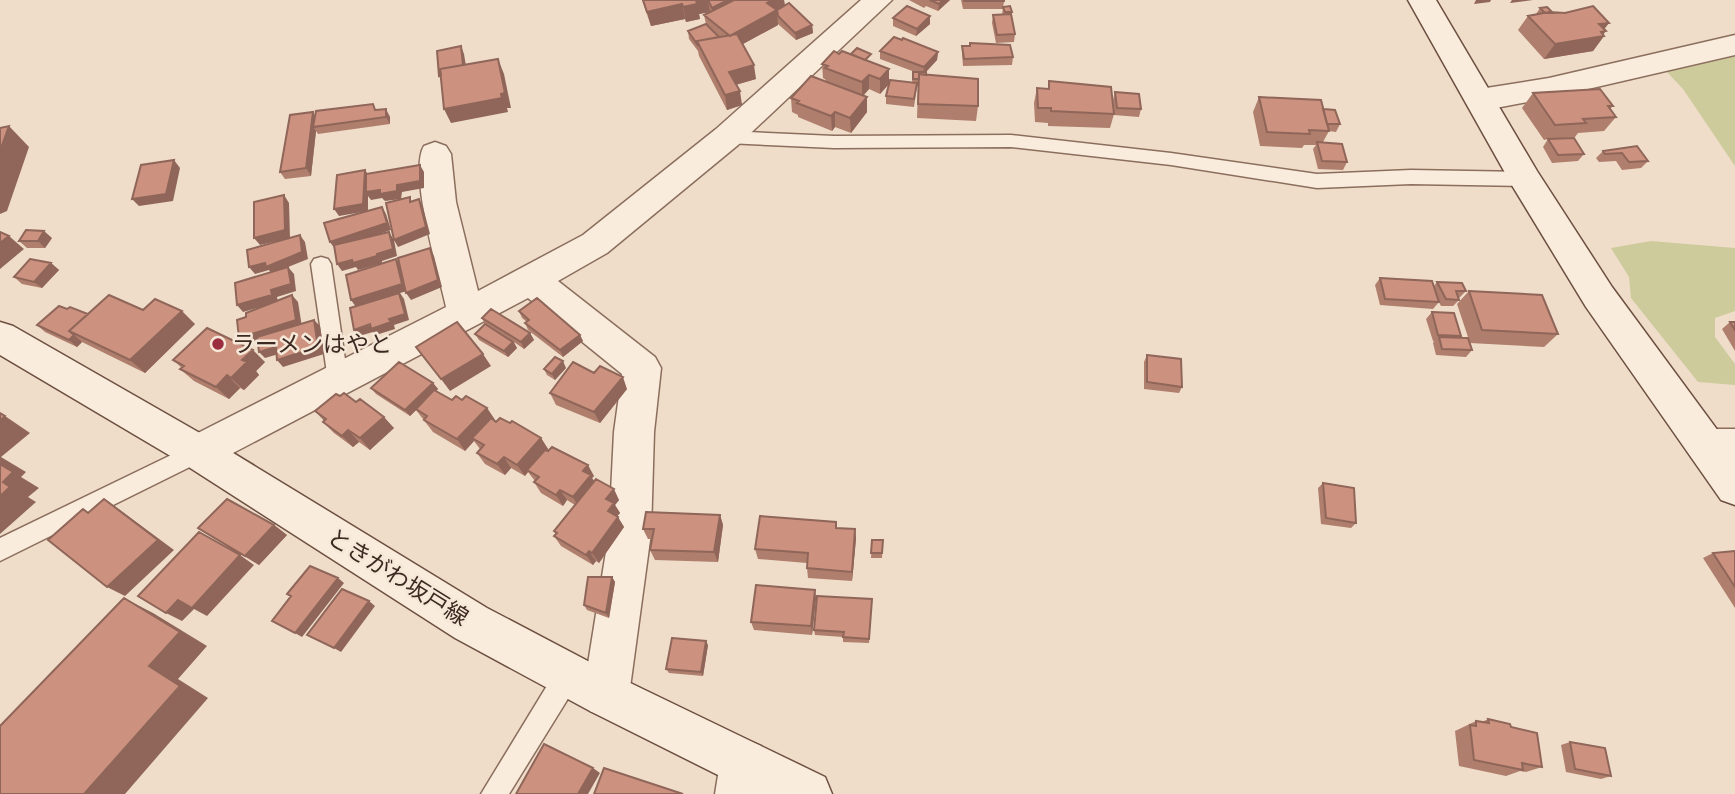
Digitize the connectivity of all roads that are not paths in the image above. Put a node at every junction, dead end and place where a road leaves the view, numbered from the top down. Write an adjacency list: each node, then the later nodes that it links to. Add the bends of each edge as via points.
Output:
1 (878, 0): 5 (street)
2 (1422, 0): 4 (street)
3 (1735, 46): 4 (street)
4 (1480, 100): 7 (street)
5 (727, 137): 7 (lane, via 1011,141 1317,181); 9 (street, via 595,244)
6 (436, 154): 10 (street, via 439,202)
7 (1525, 179): 13 (street, via 1599,297)
8 (321, 264): 12 (lane)
9 (531, 280): 10 (street); 18 (street, via 642,368 630,533)
10 (466, 314): 12 (street)
11 (0, 337): 14 (street, ときがわ坂戸線)
12 (338, 380): 14 (street)
13 (1720, 446): 15 (street)
14 (198, 452): 16 (lane); 17 (street, ときがわ坂戸線, via 471,623)
15 (1735, 487)
16 (0, 550)
17 (568, 675): 18 (street, ときがわ坂戸線); 20 (lane)
18 (606, 695): 19 (street, ときがわ坂戸線)
19 (741, 779): 21 (street, ときがわ坂戸線)
20 (494, 794)
21 (808, 794)

